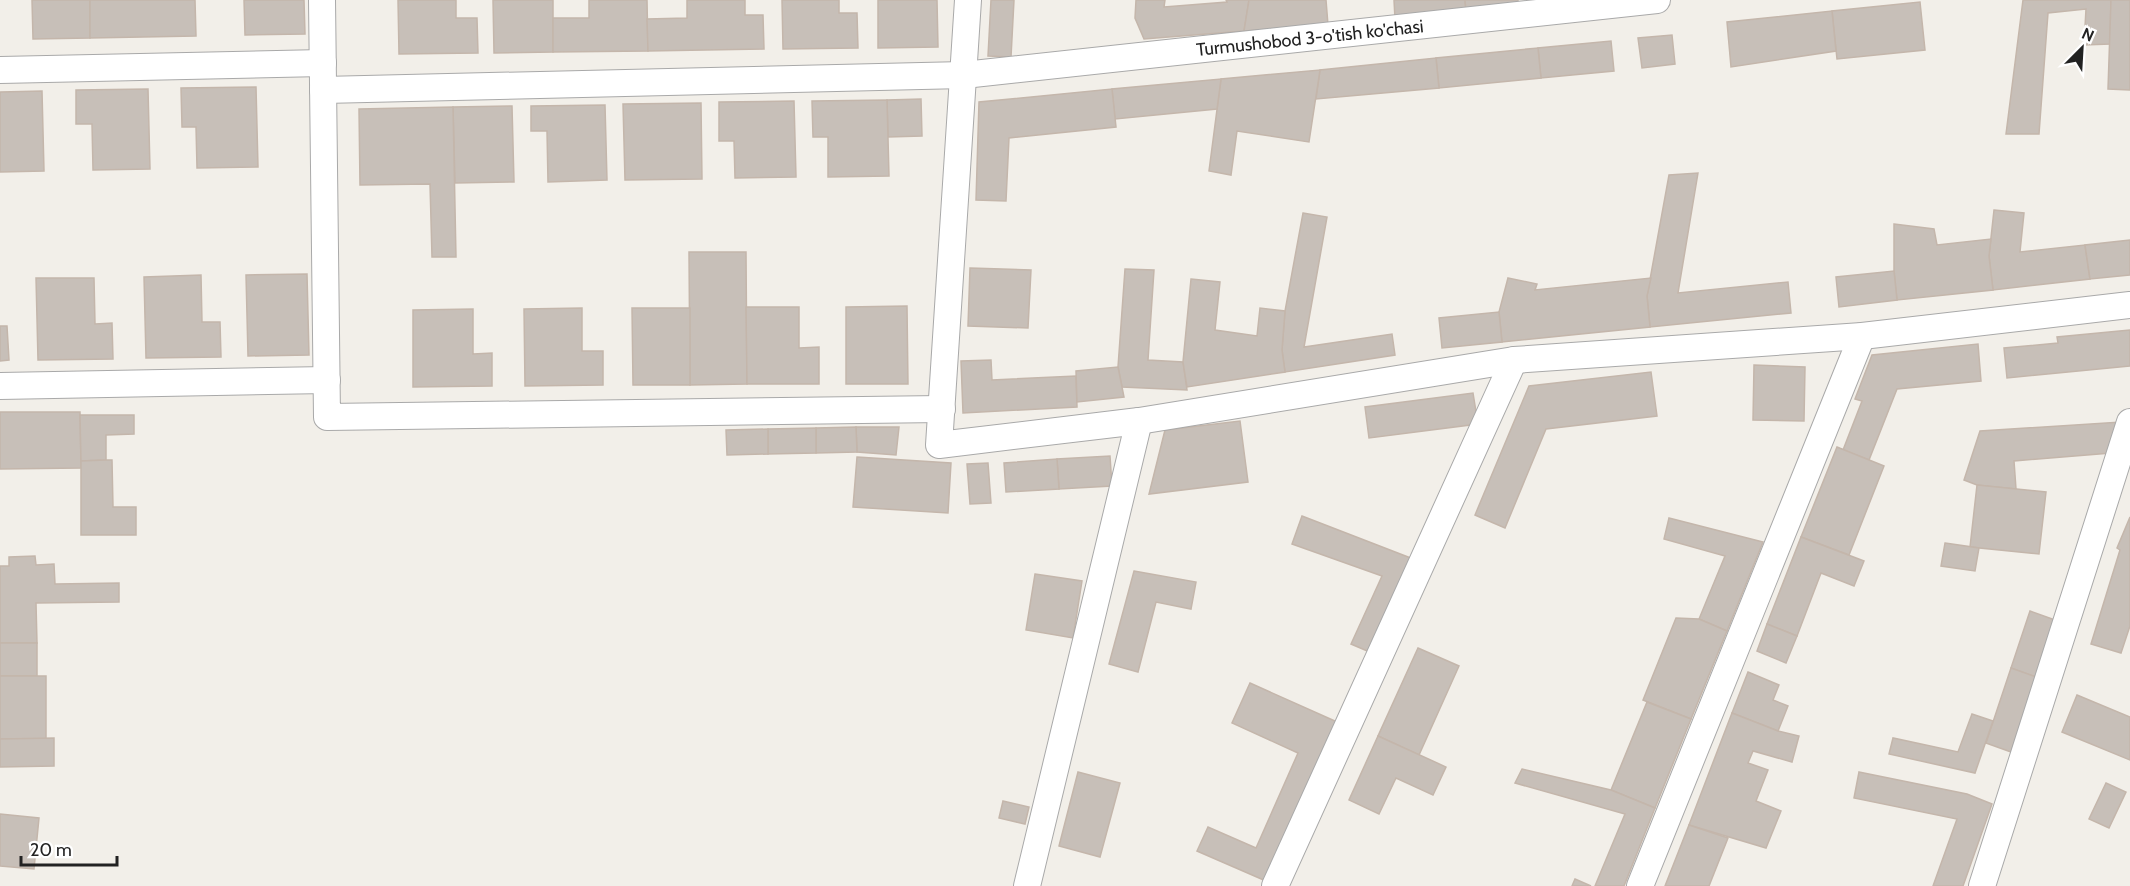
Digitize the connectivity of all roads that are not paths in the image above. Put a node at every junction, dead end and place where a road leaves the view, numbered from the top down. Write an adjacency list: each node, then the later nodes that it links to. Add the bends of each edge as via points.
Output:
1 (322, 0): 4 (street)
2 (968, 0): 6 (street)
3 (1657, 0): 6 (street, Turmushobod 3-o'tish ko'chasi)
4 (323, 63): 5 (street); 7 (street)
5 (0, 70)
6 (964, 75): 7 (street, Turmushobod 3-o'tish ko'chasi); 13 (street)
7 (323, 90): 11 (street)
8 (2130, 306): 9 (street)
9 (1862, 336): 10 (street); 18 (street)
10 (1514, 360): 14 (street); 17 (street)
11 (327, 380): 12 (street); 13 (street, via 327,417)
12 (0, 386)
13 (942, 409): 14 (street, via 939,445)
14 (1138, 421): 16 (street)
15 (2130, 422): 19 (street)
16 (1028, 886)
17 (1275, 886)
18 (1640, 886)
19 (1982, 886)

